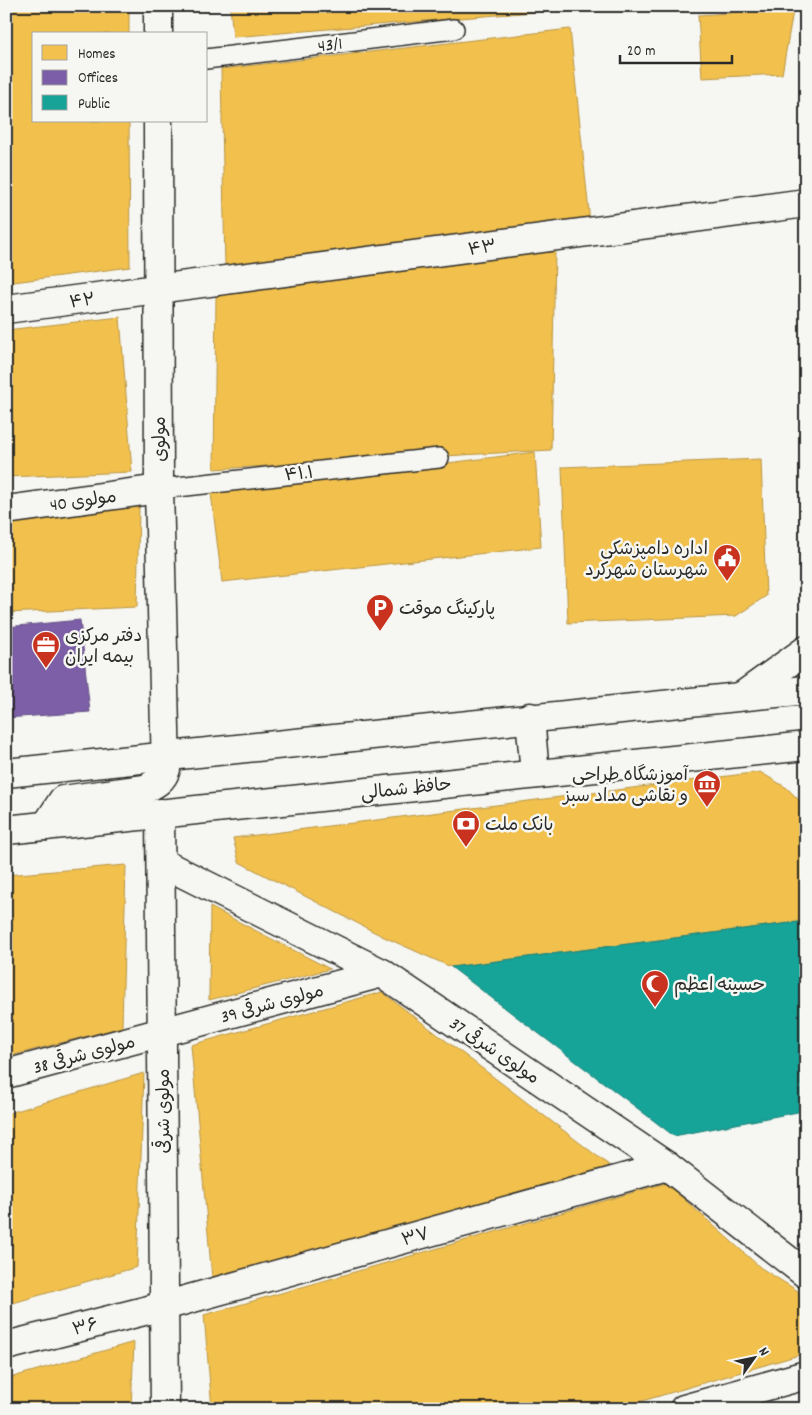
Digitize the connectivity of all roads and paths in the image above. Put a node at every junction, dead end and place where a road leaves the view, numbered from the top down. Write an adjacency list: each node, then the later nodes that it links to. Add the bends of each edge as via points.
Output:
1 (158, 6): 3 (main road)
2 (454, 29): 4 (lane, 43/1)
3 (158, 32)
4 (208, 59)
5 (158, 122): 7 (main road, مولوی)
6 (806, 203): 7 (main road, ۴۳)
7 (159, 291): 8 (main road, ۴۲); 10 (main road, مولوی)
8 (6, 310)
9 (439, 458): 10 (lane, ۴۱.۱)
10 (159, 489): 11 (main road, مولوی 40); 17 (main road, مولوی)
11 (6, 510)
12 (806, 650): 14 (main road)
13 (806, 690): 14 (main road)
14 (739, 698): 15 (main road)
15 (530, 717): 17 (main road); 19 (main road)
16 (806, 746): 19 (main road, حافظ شمالی)
17 (165, 756): 18 (main road); 21 (main road, مولوی, via 164,776 155,784 145,789 63,800)
18 (6, 773)
19 (535, 774): 20 (main road, حافظ شمالی)
20 (160, 813): 21 (main road, حافظ شمالی); 23 (main road, مولوی شرقی)
21 (46, 826): 22 (main road, حافظ شمالی)
22 (6, 830)
23 (162, 863): 24 (main road, مولوی شرقی 37); 25 (main road, مولوی شرقی)
24 (382, 973): 25 (main road, مولوی شرقی 39); 27 (main road, مولوی شرقی 37)
25 (162, 1033): 26 (main road, مولوی شرقی 38); 29 (main road, مولوی شرقی)
26 (6, 1074)
27 (667, 1166): 28 (main road, مولوی شرقی 37); 29 (main road, ۳۷)
28 (806, 1274)
29 (164, 1306): 30 (main road, ۳۶); 32 (main road, مولوی شرقی)
30 (6, 1346)
31 (806, 1375): 33 (main road)
32 (165, 1409)
33 (684, 1409)

